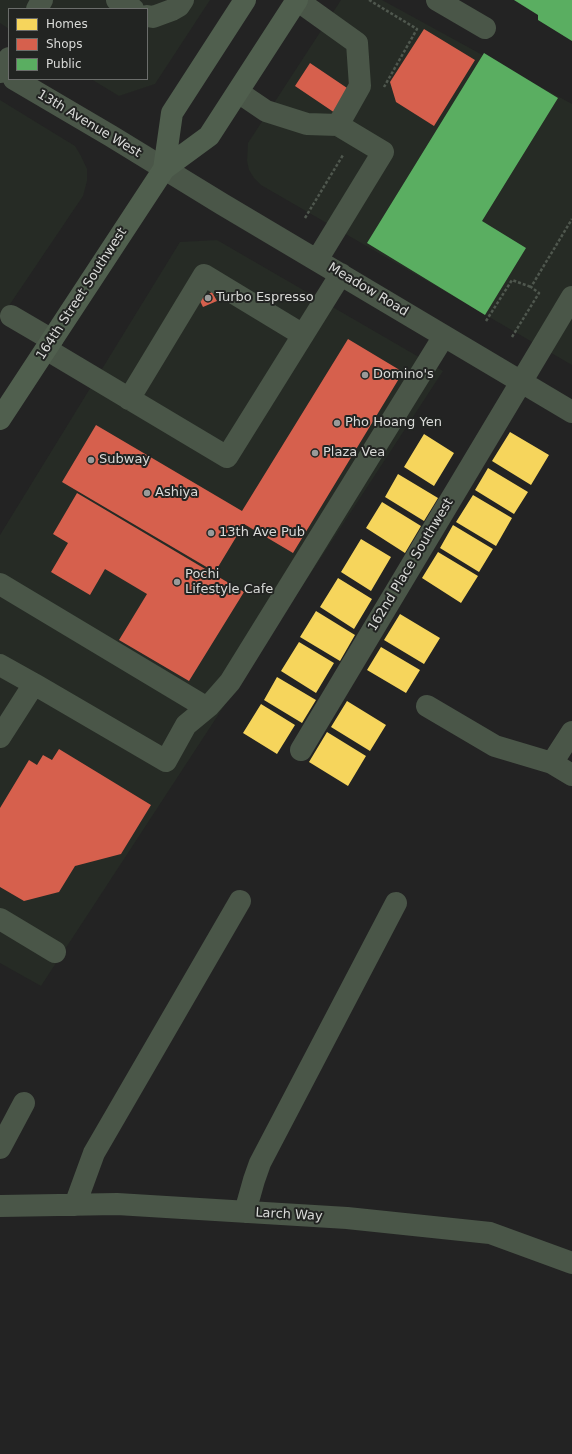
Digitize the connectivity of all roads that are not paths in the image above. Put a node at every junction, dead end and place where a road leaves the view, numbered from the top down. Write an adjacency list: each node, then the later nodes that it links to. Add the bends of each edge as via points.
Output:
1 (117, 0): 6 (street)
2 (183, 0): 7 (street, via 172,10 153,17)
3 (245, 0): 12 (main road, 164th Street Southwest, via 172,113)
4 (297, 0): 10 (main road, 164th Street Southwest); 11 (street, via 357,43 360,86)
5 (437, 0): 8 (street)
6 (131, 8)
7 (148, 16)
8 (485, 28)
9 (21, 80): 12 (street, 13th Avenue West)
10 (238, 92): 11 (street, via 266,111 307,124); 12 (main road, 164th Street Southwest, via 210,136)
11 (338, 125): 13 (street, via 383,152)
12 (164, 169): 13 (street, Meadow Road); 19 (main road, 164th Street Southwest)
13 (317, 260): 14 (street, Meadow Road)
14 (341, 274): 17 (street); 18 (street, Meadow Road)
15 (572, 297): 20 (street, 162nd Place Southwest)
16 (11, 316): 19 (street)
17 (303, 335): 21 (street, via 227,457); 21 (street, via 204,275)
18 (444, 336): 20 (street, Meadow Road); 27 (street, via 230,682)
19 (49, 345): 21 (street); 23 (main road, 164th Street Southwest)
20 (521, 381): 22 (street, Meadow Road); 31 (street, 162nd Place Southwest)
21 (129, 399)
22 (572, 412)
23 (0, 419)
24 (0, 584): 27 (street, via 202,705)
25 (0, 665): 26 (street)
26 (34, 684): 27 (street, via 166,761 186,725); 30 (street)
27 (209, 706)
28 (427, 706): 32 (street, via 495,746)
29 (572, 732): 32 (street)
30 (0, 737)
31 (301, 750)
32 (552, 763): 33 (street)
33 (572, 775)
34 (240, 901): 40 (street, via 94,1153)
35 (396, 903): 42 (street, via 260,1163)
36 (0, 919): 37 (street)
37 (55, 952)
38 (24, 1103): 39 (street)
39 (0, 1148)
40 (75, 1205): 41 (street, Larch Way); 42 (street, Larch Way, via 117,1204)
41 (0, 1206)
42 (245, 1212): 43 (street, Larch Way, via 347,1218 490,1233)
43 (572, 1263)

